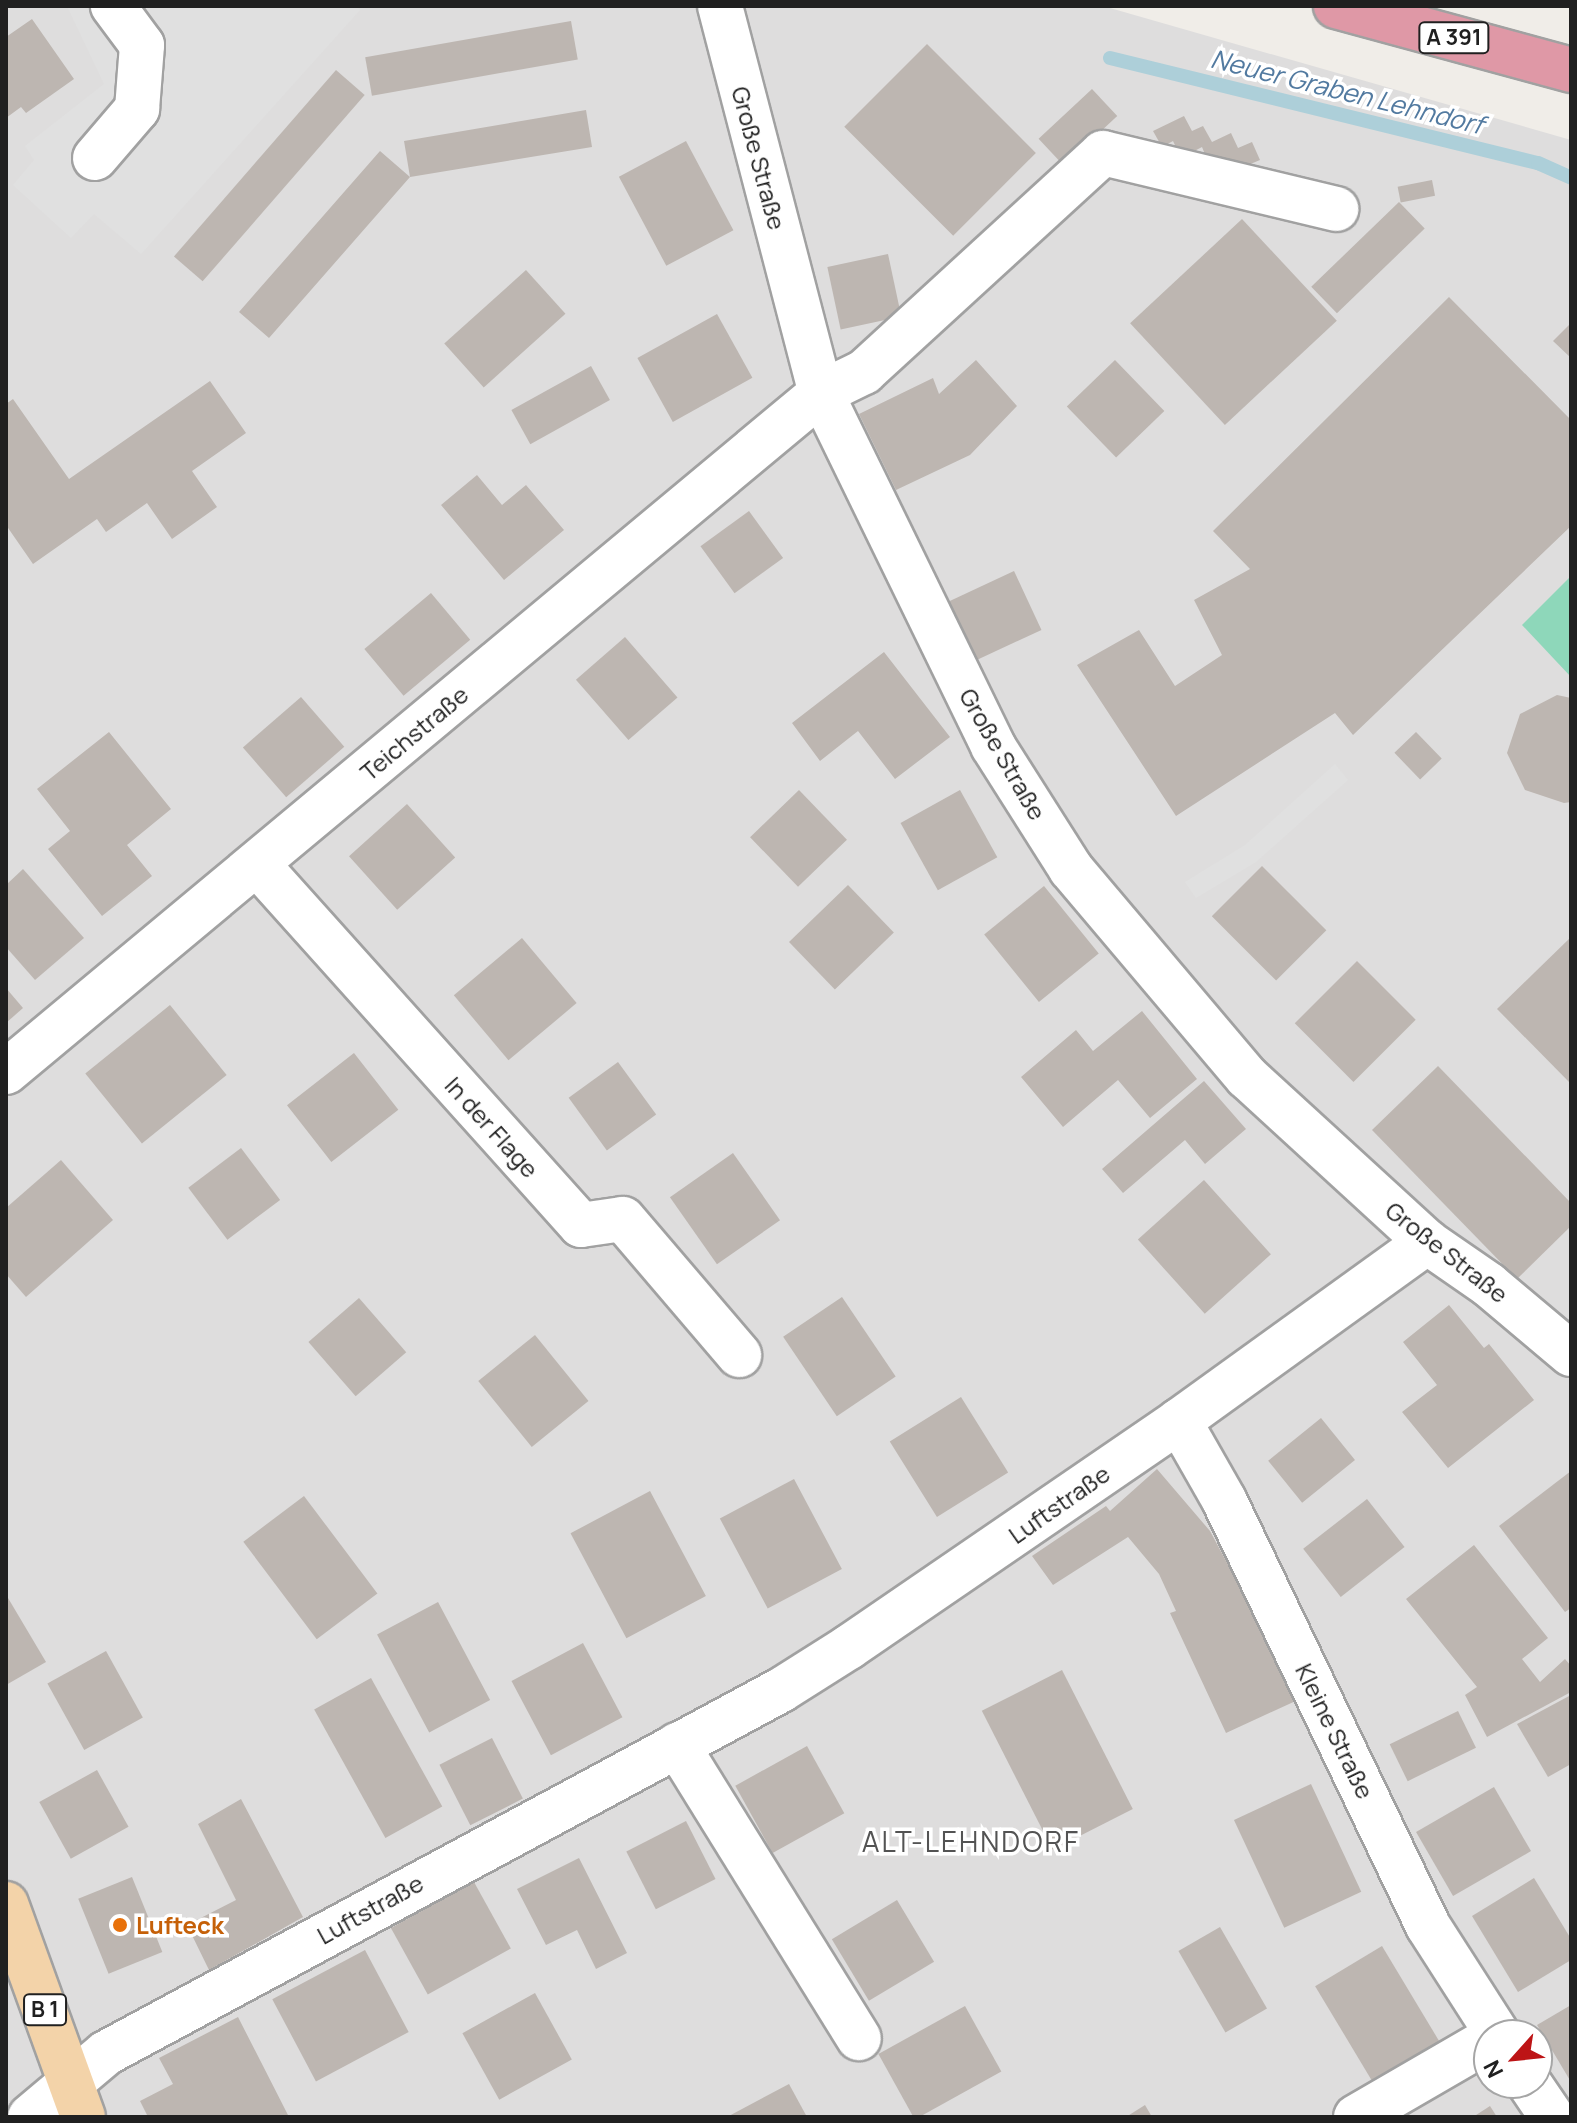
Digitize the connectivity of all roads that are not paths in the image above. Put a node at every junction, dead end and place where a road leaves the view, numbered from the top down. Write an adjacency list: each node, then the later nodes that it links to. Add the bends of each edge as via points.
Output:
1 (113, 6): 5 (street, via 142,45 137,109)
2 (720, 6): 7 (street, Große Straße)
3 (1336, 6): 4 (highway, A 391)
4 (1571, 70)
5 (95, 158)
6 (1336, 209): 7 (street, Teichstraße, via 1103,153 864,372)
7 (821, 393): 8 (street, Teichstraße); 10 (street, Große Straße, via 993,746 1071,869 1247,1077)
8 (257, 864): 9 (street, Teichstraße); 12 (street, In der Flage, via 581,1225 623,1219)
9 (6, 1072)
10 (1427, 1242): 11 (street, Große Straße); 13 (street, Luftstraße)
11 (1564, 1334)
12 (739, 1355)
13 (1179, 1421): 14 (street, Luftstraße, via 849,1647); 16 (street, Kleine Straße, via 1224,1500 1428,1926)
14 (677, 1745): 17 (street); 20 (street, Luftstraße, via 106,2053)
15 (6, 1904): 20 (main road, B 1)
16 (1488, 2019)
17 (859, 2038)
18 (1473, 2049): 22 (street)
19 (1540, 2099): 23 (street)
20 (77, 2100): 21 (street, Luftstraße)
21 (30, 2117)
22 (1356, 2117)
23 (1552, 2117)

